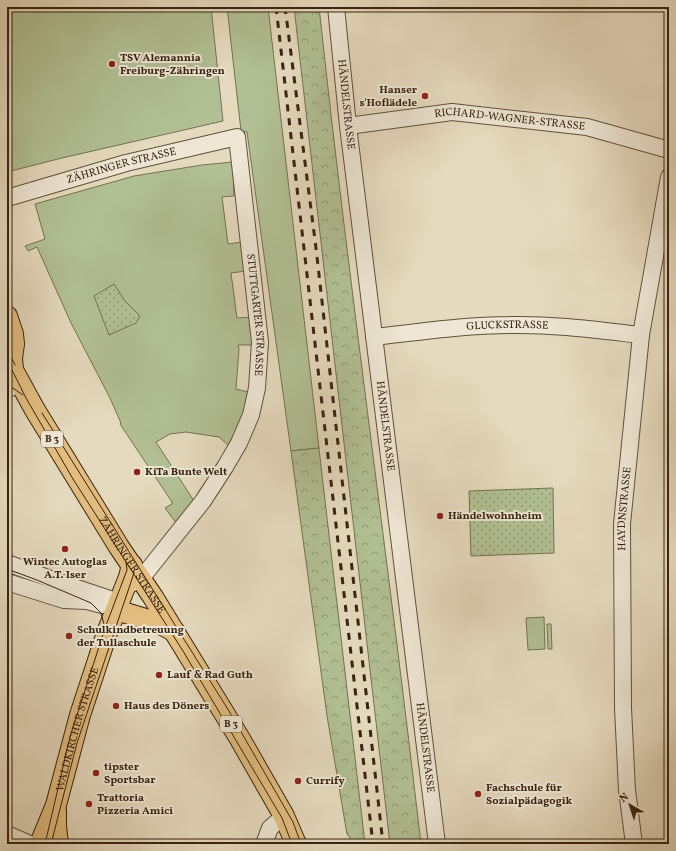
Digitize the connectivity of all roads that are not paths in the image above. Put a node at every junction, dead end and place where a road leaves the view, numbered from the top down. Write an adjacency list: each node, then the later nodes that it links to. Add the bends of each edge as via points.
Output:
1 (336, 7): 2 (street, HÄNDELSTRASSE)
2 (348, 126): 4 (street, RICHARD-WAGNER-STRASSE, via 452,112 587,127); 9 (street, HÄNDELSTRASSE)
3 (237, 137): 6 (street, ZÄHRINGER STRASSE, via 126,163); 14 (street, STUTTGARTER STRASSE, via 260,342 258,388 242,437 203,501 144,575)
4 (669, 150)
5 (669, 177): 8 (street, HAYDNSTRASSE)
6 (7, 198)
7 (7, 316): 10 (main road, ZÄHRINGER STRASSE / B 3, via 13,334)
8 (640, 335): 9 (street, GLUCKSTRASSE, via 576,327 510,325); 25 (street, HAYDNSTRASSE, via 622,524 623,708 627,790)
9 (374, 336): 24 (street, HÄNDELSTRASSE)
10 (10, 346): 11 (main road, ZÄHRINGER STRASSE / B 3)
11 (11, 377): 14 (main road, ZÄHRINGER STRASSE / B 3, via 38,416)
12 (7, 563): 14 (street, via 59,582)
13 (7, 582): 14 (street, via 64,600 87,601)
14 (126, 588): 15 (main road, ZÄHRINGER STRASSE / B 3); 15 (main road, via 159,622); 16 (main road, WALDKIRCHER STRASSE, via 80,715)
15 (175, 633): 17 (main road, ZÄHRINGER STRASSE / B 3)
16 (56, 805): 20 (main road, WALDKIRCHER STRASSE); 21 (main road, WALDKIRCHER STRASSE)
17 (284, 816): 22 (street, via 270,828); 23 (main road, ZÄHRINGER STRASSE / B 3)
18 (7, 834): 19 (street)
19 (30, 844)
20 (40, 844)
21 (58, 844)
22 (264, 844)
23 (296, 844)
24 (437, 844)
25 (634, 844)

